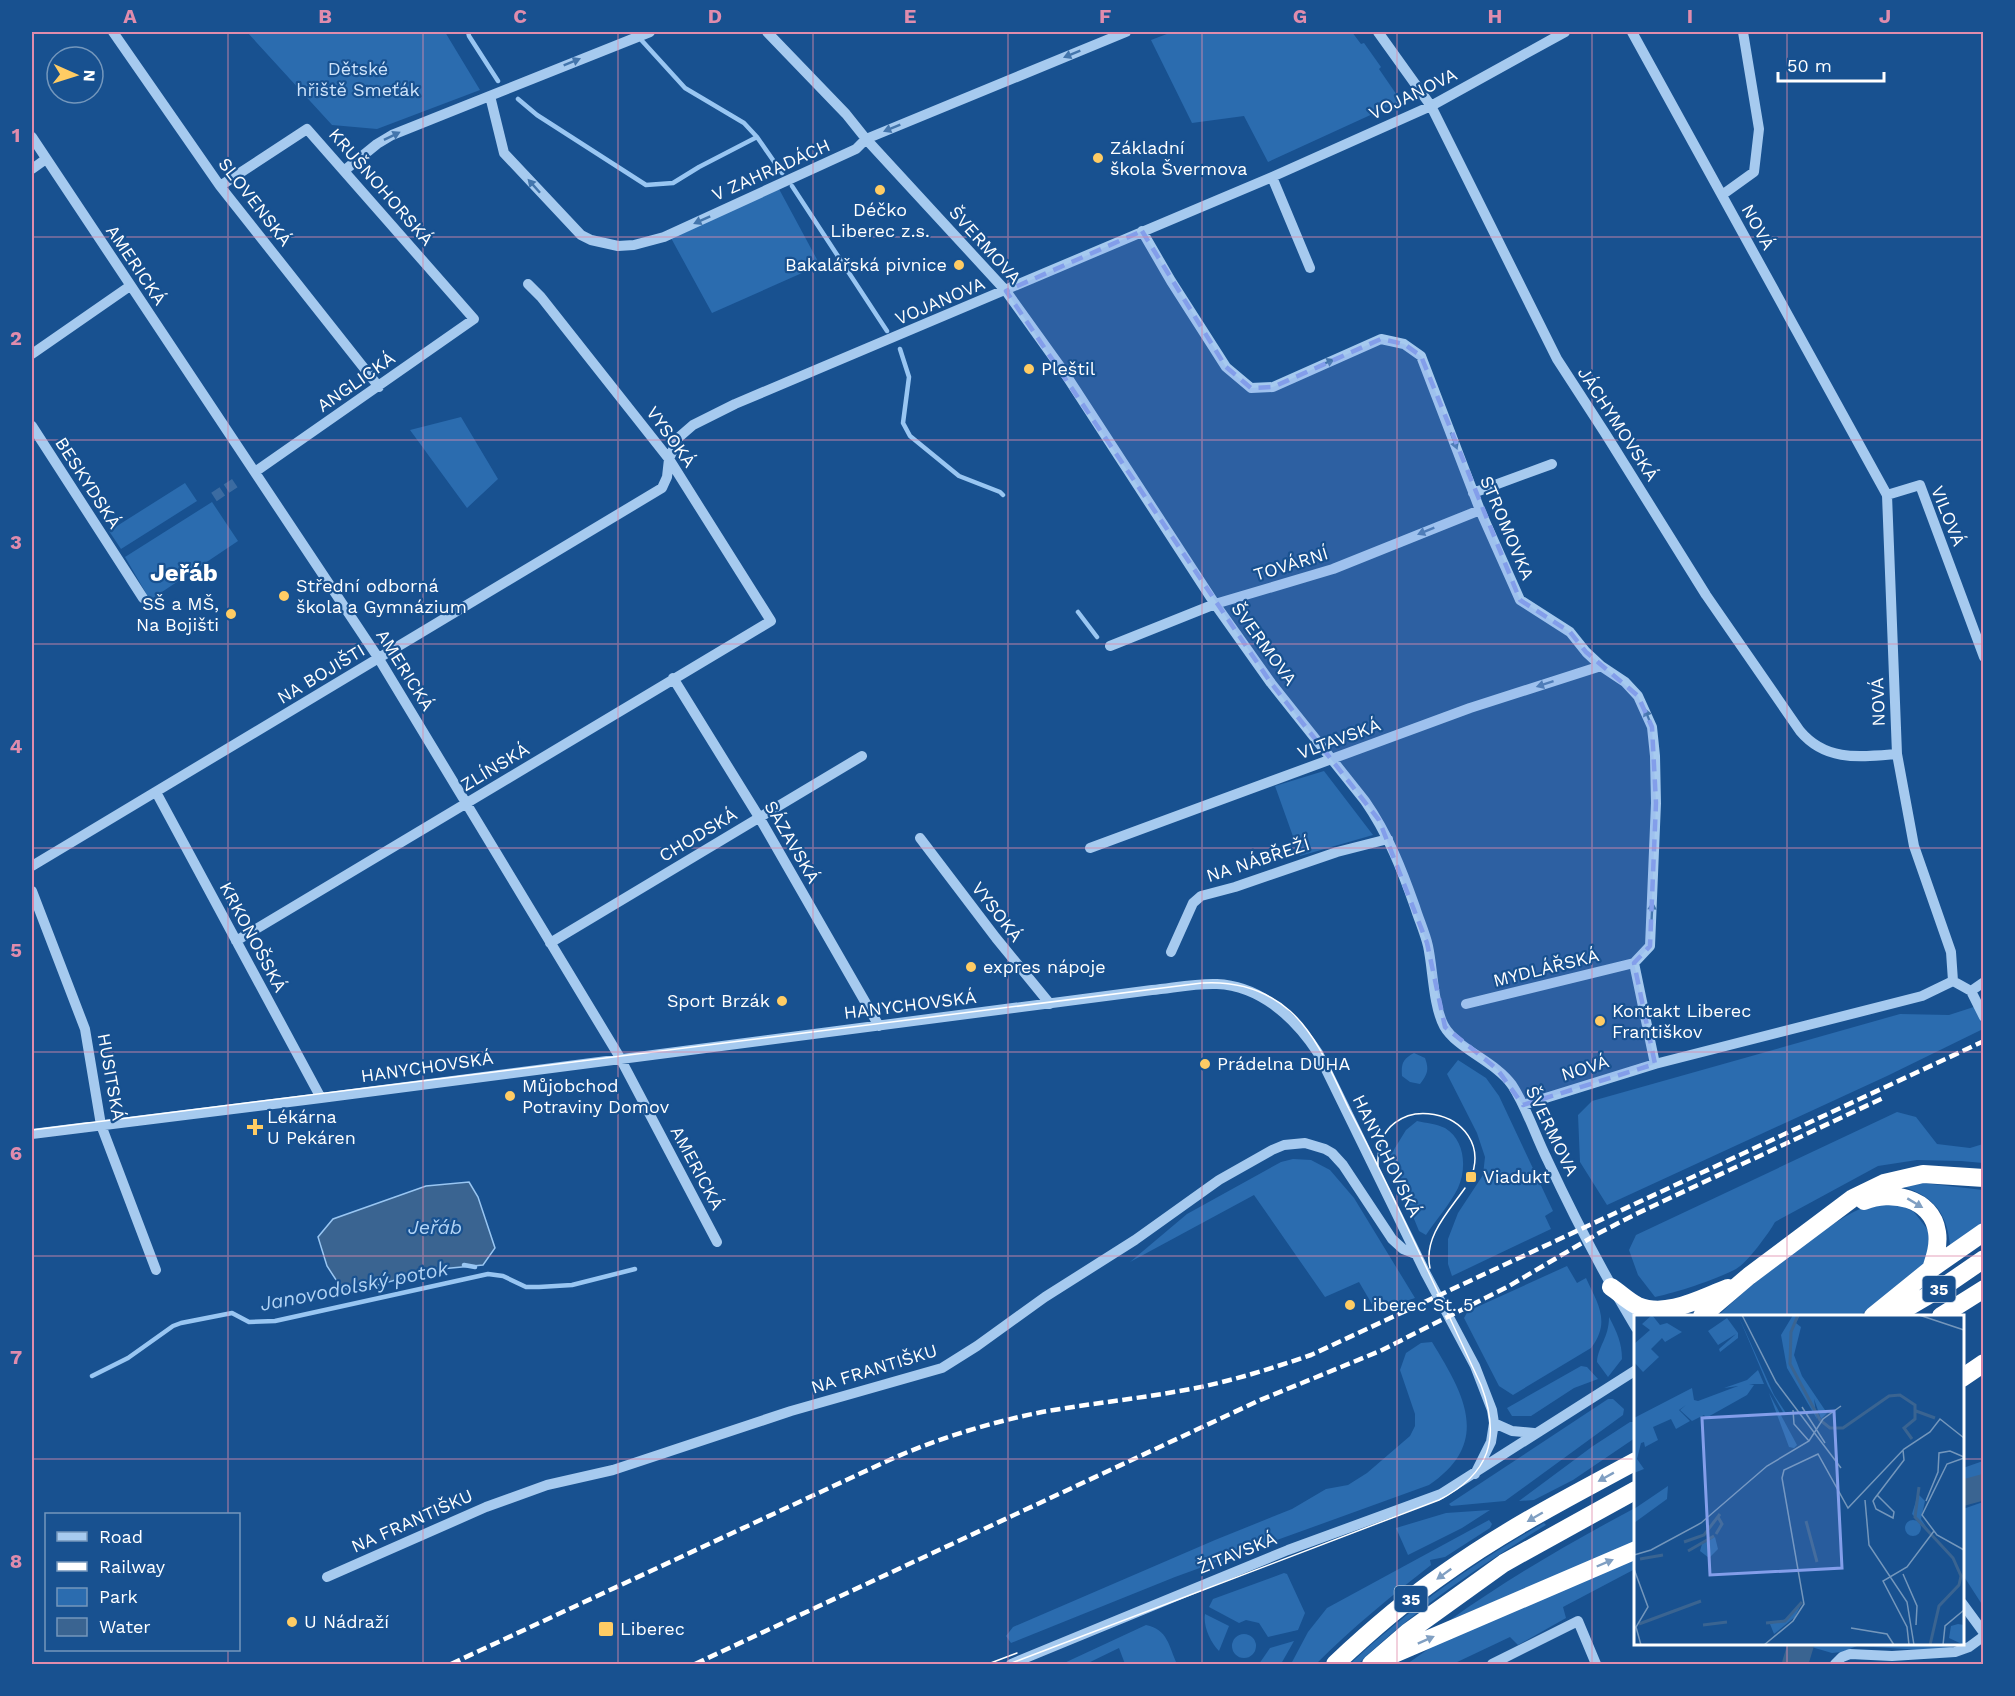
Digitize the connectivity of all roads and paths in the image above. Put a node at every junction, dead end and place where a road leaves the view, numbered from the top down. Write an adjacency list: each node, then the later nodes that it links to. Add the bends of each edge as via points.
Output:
1 (113, 32): 17 (street, SLOVENSKÁ)
2 (650, 32): 9 (street, one-way to 2)
3 (768, 32): 12 (street, ŠVERMOVA)
4 (1126, 32): 12 (street, V ZAHRADÁCH, one-way to 12)
5 (1378, 32): 10 (street, JÁCHYMOVSKÁ)
6 (1565, 32): 10 (street, VOJANOVA)
7 (1632, 32): 18 (street, NOVÁ)
8 (1743, 32): 18 (street, via 1759,129 1754,172)
9 (490, 96): 12 (street, V ZAHRADÁCH, one-way to 9, via 856,149 664,237 618,246 581,235 504,153); 15 (street, one-way to 9, via 392,135)
10 (1431, 106): 16 (street, VOJANOVA); 42 (street, JÁCHYMOVSKÁ, via 1557,359 1706,595 1800,731 1808,741 1833,753 1858,757)
11 (32, 136): 13 (street, AMERICKÁ)
12 (866, 139): 23 (street, ŠVERMOVA)
13 (46, 159): 14 (street); 22 (street, AMERICKÁ)
14 (32, 169)
15 (345, 170): 17 (street, KRUŠNOHORSKÁ, via 307,129); 24 (street, KRUŠNOHORSKÁ)
16 (1272, 177): 19 (street, VOJANOVA); 20 (street)
17 (220, 186): 26 (street, SLOVENSKÁ)
18 (1722, 195): 32 (street, NOVÁ)
19 (1142, 231): 23 (street, VOJANOVA); 31 (street, STROMOVKA, one-way to 31, via 1226,368 1251,388 1273,387 1381,339 1404,344 1421,356)
20 (1310, 268)
21 (528, 284): 28 (street, VYSOKÁ)
22 (130, 286): 25 (street); 30 (street, AMERICKÁ)
23 (1006, 291): 28 (street, VOJANOVA, via 735,404 693,425 678,438); 35 (street, ŠVERMOVA, via 1064,372)
24 (474, 319): 26 (street, ANGLICKÁ)
25 (32, 354)
26 (379, 387): 30 (street, ANGLICKÁ)
27 (32, 426): 34 (street, BESKYDSKÁ)
28 (669, 459): 36 (street, VYSOKÁ); 39 (street, NA BOJIŠTI, via 662,488)
29 (1552, 464): 31 (street)
30 (255, 472): 39 (street, AMERICKÁ)
31 (1473, 493): 33 (street, STROMOVKA)
32 (1887, 495): 38 (street, VILOVÁ, via 1920,485); 42 (street, NOVÁ)
33 (1480, 510): 35 (street, TOVÁRNÍ, one-way to 35, via 1334,569); 40 (street, STROMOVKA, via 1520,600 1570,632)
34 (143, 598)
35 (1215, 604): 37 (street, TOVÁRNÍ); 44 (street, ŠVERMOVA)
36 (771, 621): 41 (street, ZLÍNSKÁ)
37 (1110, 646)
38 (1983, 657)
39 (379, 659): 45 (street, NA BOJIŠTI); 46 (street, AMERICKÁ)
40 (1601, 666): 44 (street, VLTAVSKÁ, one-way to 44, via 1470,708); 56 (street, STROMOVKA, one-way to 40, via 1650,946 1656,803 1652,727 1638,696)
41 (673, 678): 46 (street, ZLÍNSKÁ); 47 (street, SÁZAVSKÁ)
42 (1897, 754): 57 (street, NOVÁ, via 1914,846 1951,952)
43 (862, 756): 47 (street, CHODSKÁ)
44 (1332, 760): 49 (street, ŠVERMOVA, via 1365,801); 50 (street, VLTAVSKÁ)
45 (156, 792): 51 (street, NA BOJIŠTI); 53 (street, KRKONOŠSKÁ)
46 (468, 803): 53 (street, ZLÍNSKÁ); 54 (street, AMERICKÁ)
47 (759, 817): 54 (street, CHODSKÁ); 63 (street, SÁZAVSKÁ)
48 (920, 838): 60 (street, VYSOKÁ)
49 (1388, 839): 55 (street, NA NÁBŘEŽÍ, via 1201,896 1193,903); 67 (street, ŠVERMOVA, via 1427,943 1445,1027 1497,1069)
50 (1090, 848)
51 (32, 866)
52 (32, 891): 68 (street, HUSITSKÁ, via 85,1029)
53 (236, 941): 66 (street, KRKONOŠSKÁ)
54 (550, 943): 64 (street, AMERICKÁ)
55 (1171, 952)
56 (1634, 963): 61 (street, MYDLÁŘSKÁ); 65 (street)
57 (1953, 981): 59 (street); 65 (street, NOVÁ, via 1922,996)
58 (1983, 982): 59 (street)
59 (1971, 991): 62 (street)
60 (1050, 1004): 63 (street, HANYCHOVSKÁ); 74 (street, HANYCHOVSKÁ, via 1216,984 1242,988 1275,1006 1306,1034 1318,1053)
61 (1466, 1004)
62 (1983, 1017)
63 (879, 1026): 64 (street, HANYCHOVSKÁ)
64 (620, 1058): 66 (street, HANYCHOVSKÁ); 73 (street, AMERICKÁ)
65 (1655, 1064): 67 (street, NOVÁ)
66 (321, 1098): 68 (street, HANYCHOVSKÁ)
67 (1523, 1105): 79 (street, ŠVERMOVA)
68 (101, 1125): 69 (street, HANYCHOVSKÁ); 77 (street, HUSITSKÁ)
69 (32, 1134)
70 (1983, 1178): 71 (highway, via 1923,1174 1894,1180)
71 (1839, 1208): 76 (highway, one-way to 76, via 1892,1195 1921,1205 1937,1230); 78 (highway)
72 (1983, 1232): 76 (highway)
73 (717, 1242)
74 (1416, 1254): 90 (street, HANYCHOVSKÁ, via 1476,1366); 96 (street, NA FRANTIŠKU, via 1392,1239 1332,1153 1305,1143 1284,1145 1219,1180 942,1368 791,1411 614,1470 547,1485 486,1507)
75 (1983, 1259): 84 (highway, 35)
76 (1931, 1269): 83 (highway)
77 (156, 1270)
78 (1741, 1283): 79 (highway, via 1676,1308 1652,1310 1638,1306); 81 (highway); 82 (highway)
79 (1611, 1287): 86 (street, ŠVERMOVA)
80 (1983, 1289): 85 (highway, 35)
81 (1704, 1315)
82 (1708, 1315)
83 (1875, 1315)
84 (1896, 1315)
85 (1944, 1315)
86 (1634, 1326)
87 (1983, 1363): 89 (highway)
88 (1634, 1371): 91 (street, ŽITAVSKÁ)
89 (1964, 1377)
90 (1494, 1422): 91 (street, via 1512,1431); 93 (street, via 1491,1442)
91 (1534, 1433): 93 (street, ŽITAVSKÁ)
92 (1634, 1462): 101 (highway, 35, one-way to 101, via 1444,1573)
93 (1475, 1474): 100 (street, ŽITAVSKÁ, via 1441,1494 1288,1550)
94 (1634, 1491): 99 (highway, 35, via 1504,1563 1416,1626)
95 (1634, 1550): 99 (highway, one-way to 95)
96 (327, 1577)
97 (1964, 1606): 98 (street)
98 (1983, 1635): 104 (street, via 1955,1652 1850,1654)
99 (1372, 1664)
100 (1011, 1665)
101 (1335, 1665)
102 (1492, 1665): 103 (street, via 1578,1621)
103 (1596, 1665)
104 (1835, 1665)

